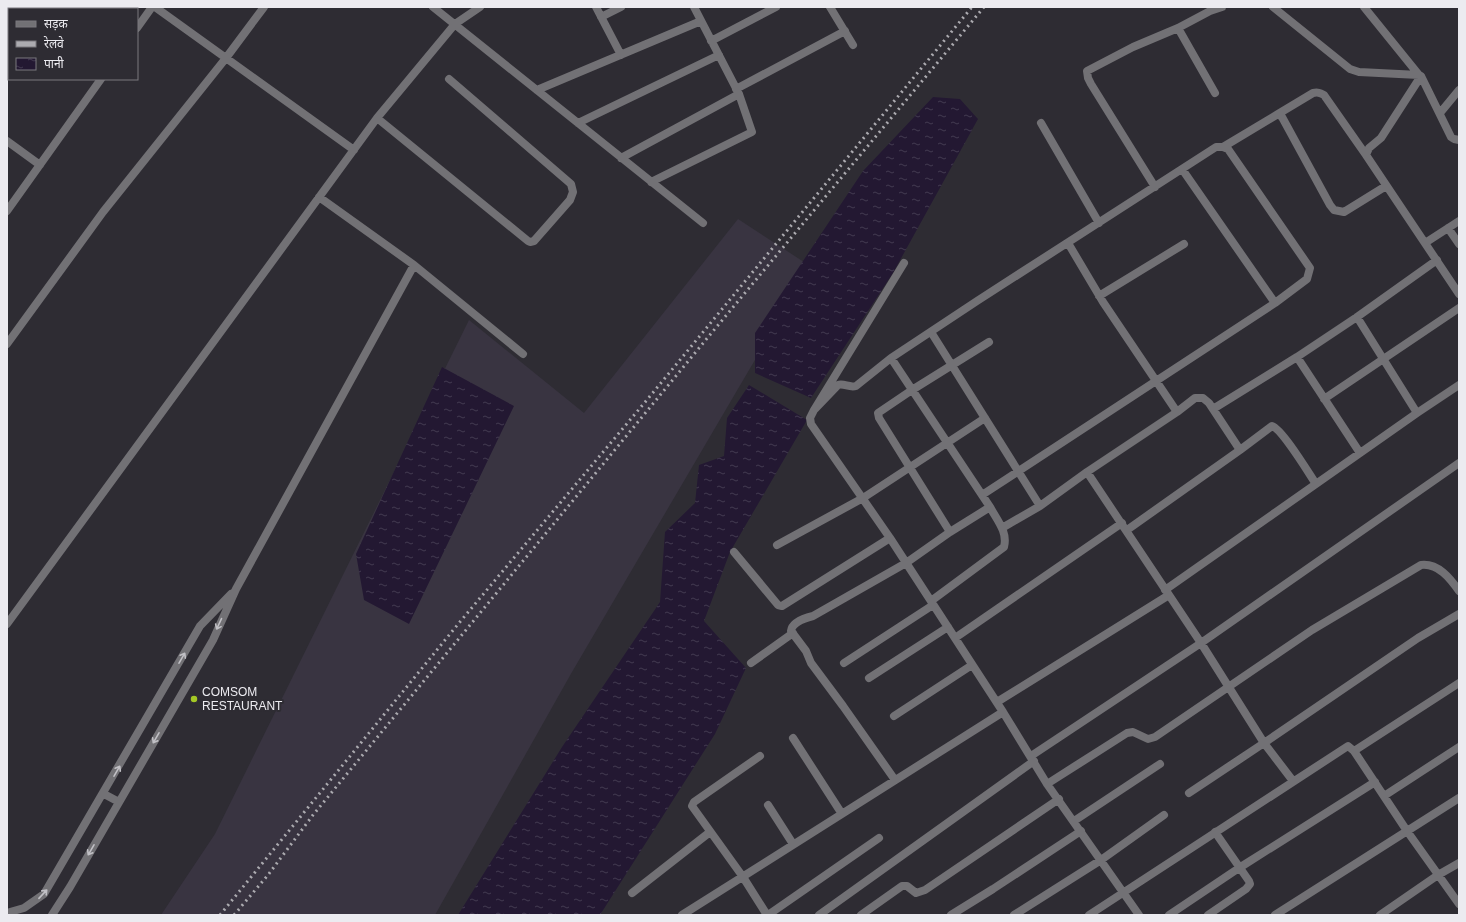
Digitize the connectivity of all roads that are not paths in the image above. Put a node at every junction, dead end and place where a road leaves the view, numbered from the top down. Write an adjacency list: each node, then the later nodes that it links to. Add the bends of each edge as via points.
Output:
1 (152, 7): 17 (street)
2 (155, 7): 24 (street)
3 (264, 7): 24 (street)
4 (433, 7): 16 (street)
5 (480, 7): 16 (street)
6 (596, 7): 14 (street)
7 (621, 7): 14 (street)
8 (694, 7): 15 (street)
9 (776, 7): 20 (street)
10 (830, 7): 19 (street)
11 (1222, 7): 18 (street)
12 (1273, 7): 25 (street, via 1350,69 1359,72)
13 (1364, 7): 25 (street)
14 (601, 17): 22 (street)
15 (701, 21): 20 (street); 22 (street)
16 (455, 24): 28 (street); 34 (street)
17 (138, 27)
18 (1178, 28): 31 (street); 47 (street, via 1133,47 1089,69 1087,73 1091,84)
19 (845, 31): 21 (street); 30 (street)
20 (711, 41): 23 (street)
21 (853, 45)
22 (621, 55): 28 (street)
23 (719, 55): 30 (street); 35 (street)
24 (226, 58): 40 (street); 68 (street, via 103,212)
25 (1420, 76): 32 (street); 41 (street, via 1381,138 1369,148)
26 (450, 79): 34 (street, via 571,184 573,192 570,200 534,241 528,241)
27 (100, 80): 43 (street)
28 (537, 90): 35 (street)
29 (1459, 90): 32 (street)
30 (737, 92): 42 (street); 45 (street, via 751,133)
31 (1215, 93)
32 (1440, 113): 37 (street, via 1451,137)
33 (1278, 114): 39 (street); 41 (street, via 1313,93 1320,93); 46 (street, via 1334,210 1344,212)
34 (377, 118): 40 (street)
35 (578, 123): 42 (street)
36 (1041, 123): 52 (street)
37 (1459, 140)
38 (7, 141): 43 (street)
39 (1223, 146): 44 (street, via 1216,147); 63 (street, via 1228,149 1310,268 1307,279)
40 (354, 150): 48 (street)
41 (1366, 155): 46 (street)
42 (621, 158): 45 (street)
43 (40, 166): 49 (street)
44 (1182, 169): 47 (street); 63 (street)
45 (651, 182): 51 (street)
46 (1386, 186): 54 (street)
47 (1155, 187): 52 (street)
48 (319, 197): 60 (street); 108 (street)
49 (7, 212)
50 (1459, 221): 53 (street)
51 (703, 223)
52 (1099, 223): 55 (street)
53 (1448, 228): 54 (street); 57 (street)
54 (1425, 242): 58 (street)
55 (1068, 243): 62 (street); 66 (street)
56 (1184, 244): 62 (street)
57 (1459, 244)
58 (1437, 260): 61 (street); 65 (street)
59 (904, 263): 79 (street)
60 (414, 265): 69 (street); 103 (street)
61 (1459, 294)
62 (1099, 296): 74 (street)
63 (1274, 303): 74 (street)
64 (1459, 308): 72 (street)
65 (1357, 317): 70 (street); 72 (street)
66 (931, 332): 71 (street); 73 (street)
67 (989, 342): 73 (street)
68 (7, 344)
69 (523, 354)
70 (1297, 357): 77 (street); 78 (street)
71 (891, 358): 76 (street); 79 (street, via 854,386 838,385)
72 (1383, 360): 77 (street); 81 (street)
73 (952, 366): 76 (street); 82 (street)
74 (1156, 382): 80 (street); 88 (street)
75 (1459, 385): 81 (street)
76 (912, 390): 83 (street); 87 (street, via 879,412 878,416)
77 (1324, 399): 85 (street)
78 (1213, 409): 80 (street, via 1199,397); 84 (street)
79 (814, 410): 92 (street, via 810,418 811,424)
80 (1177, 412): 89 (street)
81 (1417, 413): 85 (street)
82 (985, 418): 83 (street); 88 (street)
83 (947, 443): 87 (street); 91 (street)
84 (1240, 450): 90 (street, via 1273,425); 97 (street)
85 (1360, 453): 90 (street)
86 (1459, 463): 112 (street)
87 (910, 467): 92 (street); 98 (street)
88 (1018, 471): 91 (street); 93 (street)
89 (1087, 472): 93 (street); 95 (street)
90 (1316, 484): 105 (street)
91 (982, 495): 94 (street)
92 (863, 498): 99 (street); 100 (street)
93 (1040, 506): 96 (street)
94 (990, 507): 96 (street); 98 (street)
95 (1122, 523): 97 (street); 111 (street)
96 (1002, 528): 106 (street, via 1006,539 1004,547)
97 (1127, 530): 105 (street)
98 (950, 532): 102 (street)
99 (890, 538): 101 (street, via 782,606 778,605); 102 (street)
100 (777, 545)
101 (734, 552)
102 (906, 563): 106 (street); 110 (street, via 793,625)
103 (236, 589): 134 (street, one-way to 103, via 200,626); 138 (street, one-way to 138, via 213,640)
104 (1459, 591): 118 (street, via 1436,567 1420,565 1312,630)
105 (1167, 592): 112 (street); 119 (street)
106 (932, 603): 109 (street); 114 (street)
107 (1459, 614): 123 (street, via 1418,638)
108 (7, 624)
109 (948, 627): 111 (street); 116 (street)
110 (793, 633): 113 (street); 129 (street, via 811,663)
111 (955, 638): 115 (street)
112 (1201, 643): 118 (street); 127 (street)
113 (751, 663)
114 (844, 663)
115 (972, 665): 119 (street); 121 (street)
116 (869, 678)
117 (1459, 683): 125 (street)
118 (1229, 688): 123 (street); 132 (street, via 1155,737 1148,739 1133,732 1128,733)
119 (997, 702): 120 (street)
120 (1003, 712): 127 (street); 129 (street)
121 (894, 716)
122 (793, 738): 140 (street)
123 (1264, 743): 130 (street); 133 (street)
124 (1459, 747): 135 (street)
125 (1354, 751): 130 (street, via 1351,747 1345,747); 131 (street)
126 (760, 756): 145 (street, via 694,802 693,808)
127 (1032, 758): 132 (street); 161 (street)
128 (1160, 764): 142 (street)
129 (895, 780): 140 (street)
130 (1293, 781): 146 (street)
131 (1375, 782): 135 (street); 151 (street)
132 (1047, 784): 137 (street)
133 (1189, 793)
134 (104, 794): 138 (street); 157 (street, one-way to 134, via 24,908 44,894)
135 (1384, 796): 144 (street)
136 (1459, 798): 144 (street)
137 (1059, 799): 142 (street); 162 (street, via 925,890 916,893 907,886 902,886)
138 (119, 802): 158 (street, one-way to 158)
139 (768, 805): 148 (street)
140 (842, 814): 148 (street)
141 (1164, 815): 149 (street)
142 (1074, 821): 143 (street)
143 (1081, 831): 149 (street); 163 (street)
144 (1407, 831): 152 (street); 169 (street)
145 (710, 832): 153 (street); 155 (street)
146 (1215, 832): 151 (street); 154 (street)
147 (879, 838): 160 (street)
148 (794, 844): 153 (street)
149 (1101, 860): 154 (street); 164 (street)
150 (1459, 863): 152 (street)
151 (1240, 868): 167 (street); 168 (street, via 1250,884)
152 (1438, 875): 156 (street); 170 (street)
153 (743, 877): 159 (street); 160 (street)
154 (1123, 892): 165 (street); 166 (street)
155 (632, 894)
156 (1459, 904)
157 (10, 912)
158 (52, 915)
159 (682, 915)
160 (768, 915)
161 (819, 915)
162 (861, 915)
163 (951, 915)
164 (1014, 915)
165 (1089, 915)
166 (1139, 915)
167 (1169, 915)
168 (1208, 915)
169 (1275, 915)
170 (1380, 915)

